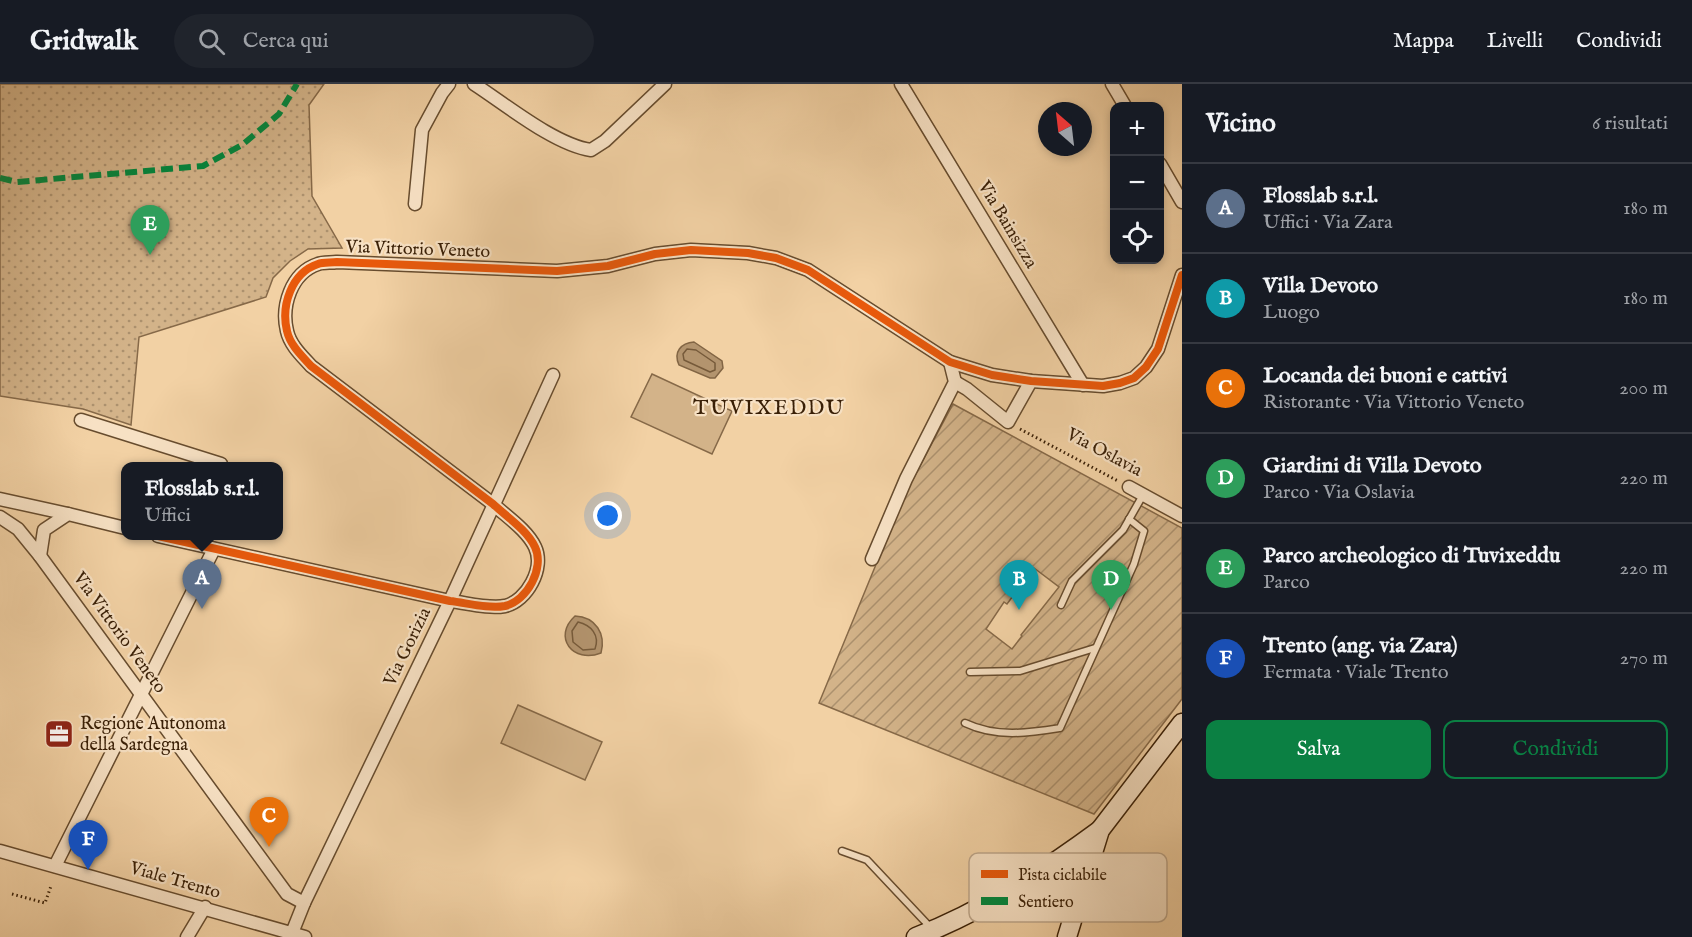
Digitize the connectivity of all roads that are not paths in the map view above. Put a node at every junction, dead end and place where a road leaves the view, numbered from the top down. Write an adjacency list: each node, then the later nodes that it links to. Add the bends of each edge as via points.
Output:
1 (449, 84): 9 (street, via 422,130)
2 (474, 84): 3 (street, via 558,139 575,148 591,150)
3 (665, 84)
4 (901, 84): 15 (street, Via Bainsizza)
5 (1112, 84): 6 (street)
6 (1123, 102)
7 (1164, 171): 8 (street)
8 (1182, 202)
9 (415, 204)
10 (1182, 275): 15 (street, Via Vittorio Veneto, via 1158,349 1146,367 1134,378 1120,383)
11 (950, 362): 13 (street, Via Vittorio Veneto); 14 (street); 21 (street, Via Vittorio Veneto, via 808,270 748,253 691,250 557,271 336,262 318,264 301,274 286,306 287,332 296,350 311,366)
12 (553, 375): 21 (street, Via Gorizia)
13 (1030, 381): 14 (street, via 1008,423); 15 (street, Via Vittorio Veneto)
14 (955, 382): 30 (street, via 906,479)
15 (1083, 385)
16 (81, 420): 17 (street)
17 (215, 462)
18 (1129, 487): 19 (street, Via Oslavia)
19 (1143, 494): 23 (street, Via Oslavia); 25 (lane)
20 (0, 499): 22 (street)
21 (493, 504): 31 (street, Via Gorizia); 31 (street, Via Vittorio Veneto, via 535,546 539,562 534,580 506,606)
22 (68, 514): 26 (street); 29 (street, via 44,530)
23 (1182, 516)
24 (0, 517): 29 (street, Via Vittorio Veneto, via 18,529)
25 (1129, 519): 32 (lane, via 1123,530 1072,581); 33 (lane, via 1143,531 1134,564)
26 (121, 527)
27 (194, 540): 28 (street, Via Vittorio Veneto)
28 (214, 549): 31 (street, Via Vittorio Veneto); 35 (street)
29 (40, 556): 35 (street, Via Vittorio Veneto)
30 (872, 559)
31 (450, 601): 44 (street, Via Gorizia)
32 (1061, 605)
33 (1095, 648): 34 (lane, via 1020,670); 36 (lane, via 1060,728 1019,735)
34 (970, 672)
35 (142, 694): 43 (street); 44 (street, Via Vittorio Veneto, via 287,894)
36 (965, 723)
37 (1182, 723): 38 (street)
38 (1100, 830): 41 (street); 42 (street)
39 (842, 850): 48 (lane, via 867,860)
40 (0, 851): 43 (street, Viale Trento)
41 (1070, 853)
42 (1093, 853)
43 (55, 866): 45 (street, Viale Trento)
44 (304, 903): 49 (street, Via Gorizia)
45 (205, 907): 49 (street, Viale Trento); 50 (street)
46 (969, 912): 48 (street)
47 (1072, 922): 52 (street)
48 (933, 930): 51 (street)
49 (298, 935)
50 (187, 937)
51 (916, 937)
52 (1067, 937)

